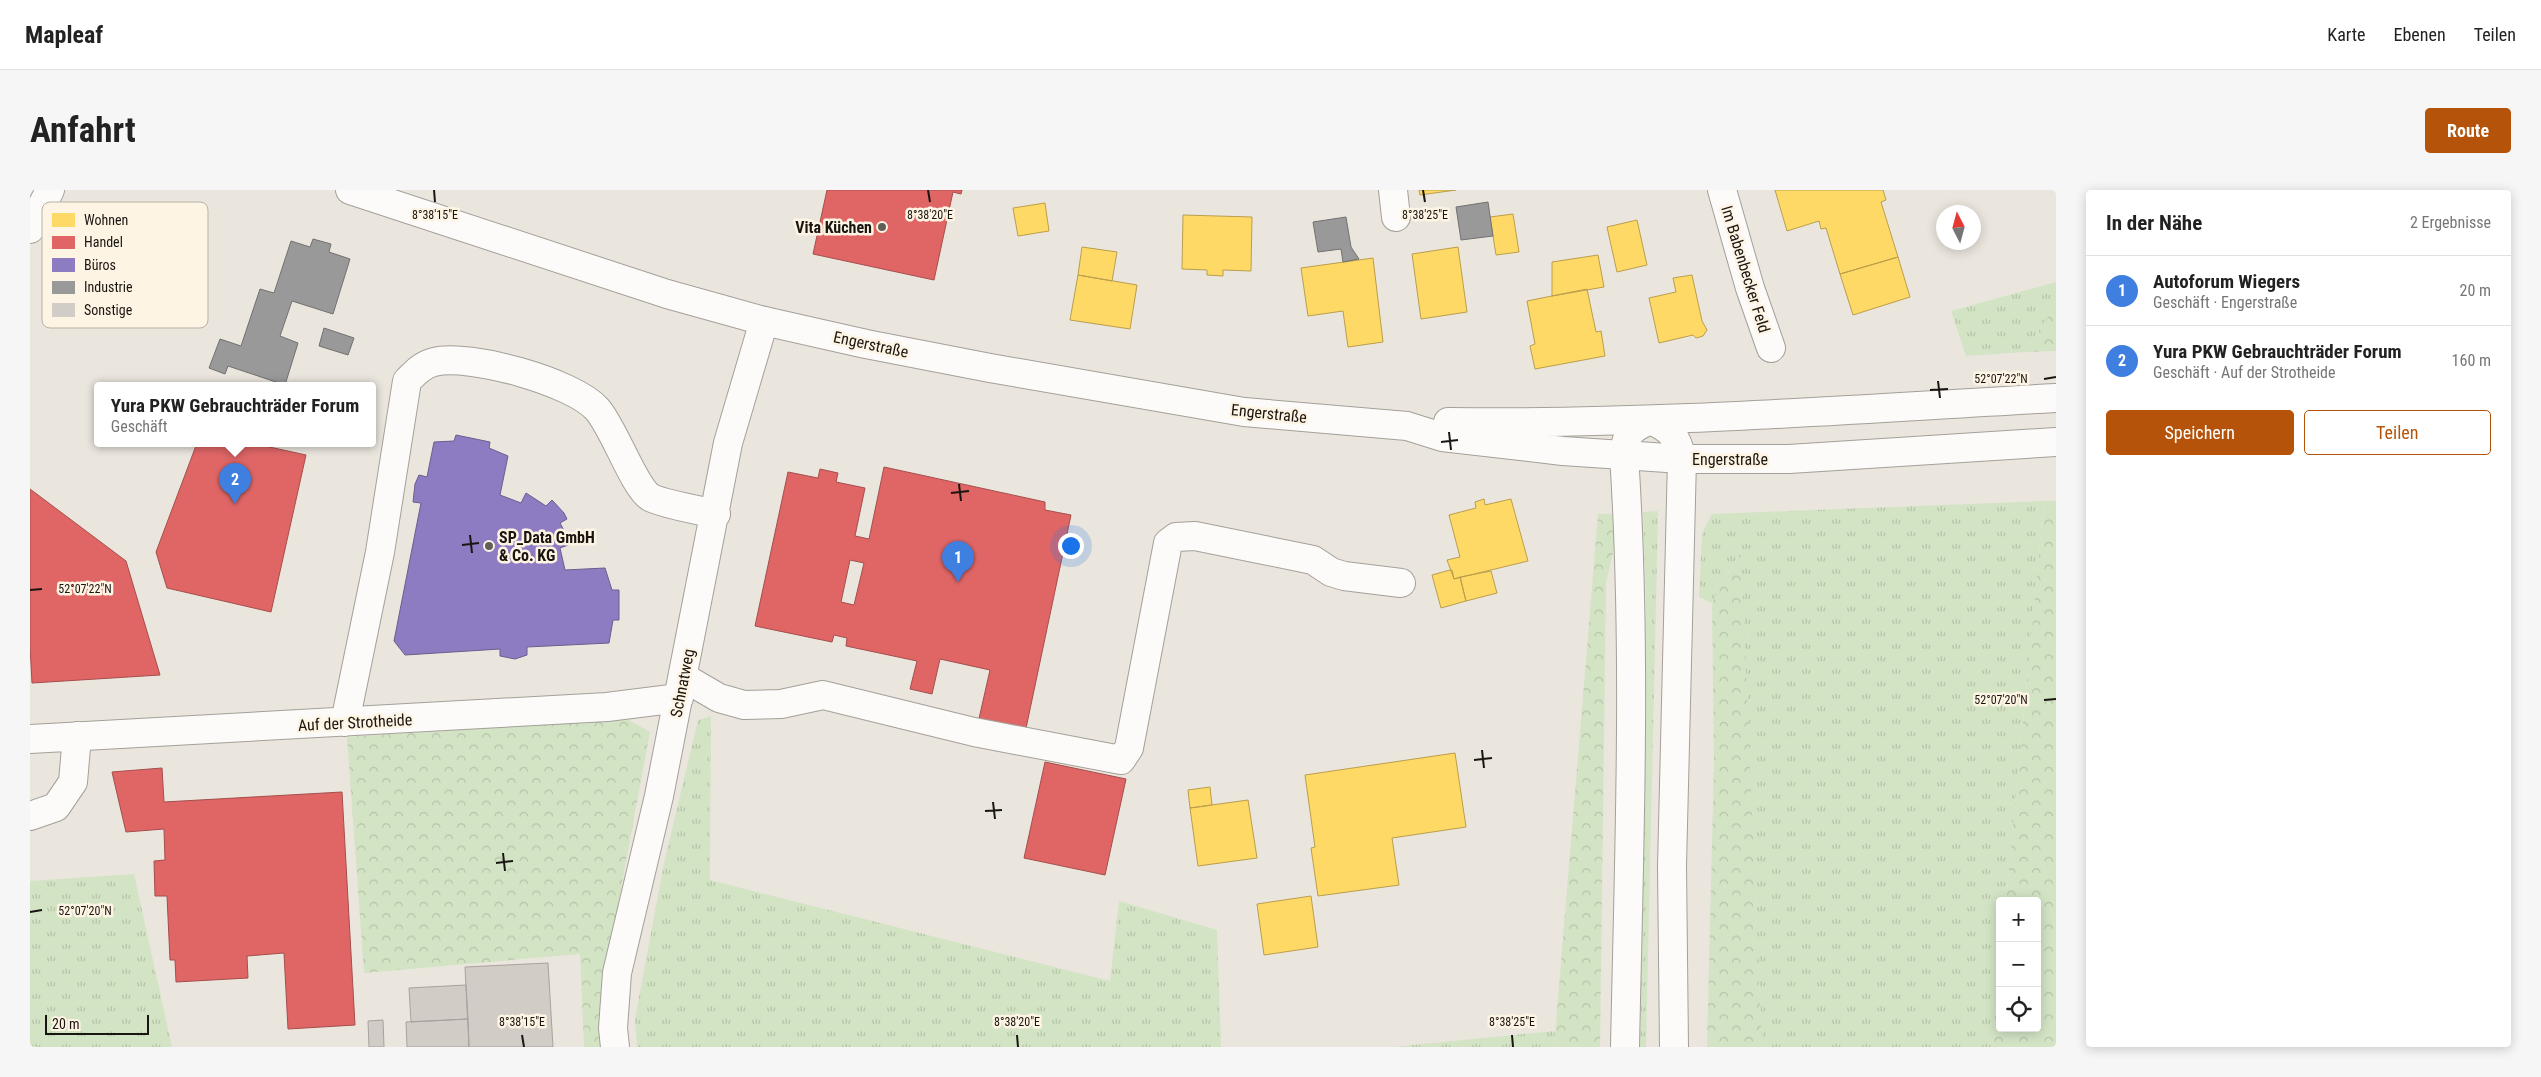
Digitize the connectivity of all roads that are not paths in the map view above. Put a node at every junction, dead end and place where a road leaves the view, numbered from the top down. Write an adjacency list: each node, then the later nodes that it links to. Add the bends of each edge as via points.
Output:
1 (50, 190): 5 (main road)
2 (350, 190): 9 (main road, Engerstraße, via 667,294)
3 (1393, 190): 7 (main road)
4 (1722, 190): 10 (main road, Im Babenbecker Feld)
5 (44, 202)
6 (42, 206): 8 (main road)
7 (1396, 217)
8 (30, 229)
9 (764, 321): 13 (main road, Engerstraße, via 990,368 1244,412); 17 (main road, Schnatweg, via 728,443)
10 (1771, 348)
11 (2056, 398): 12 (main road, Engerstraße)
12 (1650, 420): 13 (main road, Engerstraße, via 1441,422); 15 (main road, via 1632,428 1625,441); 16 (main road, via 1667,427 1678,443)
13 (1407, 426): 15 (main road, Engerstraße, via 1442,437)
14 (2056, 442): 16 (main road, Engerstraße, via 1789,459)
15 (1624, 456): 16 (main road, Engerstraße); 25 (main road, via 1632,680)
16 (1682, 459): 26 (main road, via 1672,866)
17 (716, 514): 19 (main road, Schnatweg); 20 (main road, via 649,497 597,408 566,389 508,367 459,360 434,362 419,369 407,381 380,552)
18 (1401, 583): 19 (main road, via 1344,576 1313,560 1204,538 1176,537 1168,543 1128,748 1121,760 974,732 823,695 781,704 744,705)
19 (681, 688): 20 (main road, Auf der Strotheide, via 607,707); 24 (main road, Schnatweg, via 617,973 612,1028)
20 (345, 722): 21 (main road, Auf der Strotheide)
21 (77, 736): 22 (main road, Auf der Strotheide); 23 (main road, via 73,782 56,807)
22 (30, 739)
23 (30, 816)
24 (614, 1047)
25 (1625, 1047)
26 (1674, 1047)

